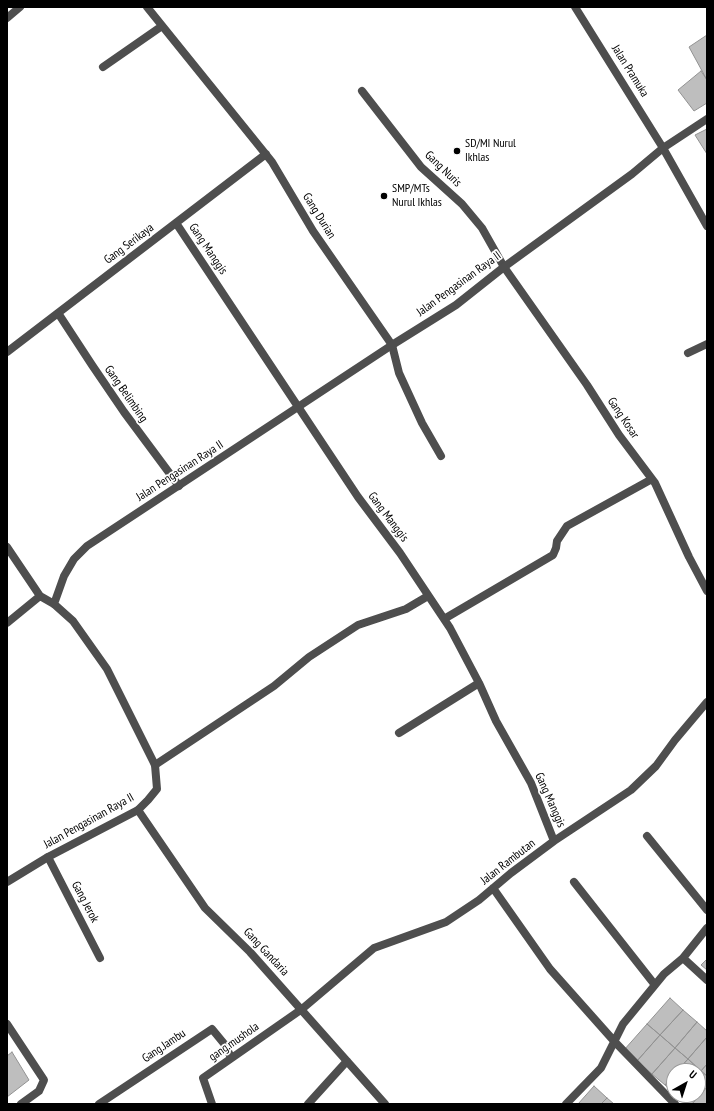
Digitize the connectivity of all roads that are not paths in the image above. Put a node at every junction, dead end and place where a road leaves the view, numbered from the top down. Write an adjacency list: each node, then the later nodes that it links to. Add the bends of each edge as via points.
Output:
1 (19, 7): 4 (street)
2 (147, 7): 5 (street, Gang Durian)
3 (575, 7): 9 (street, Jalan Pramuka)
4 (7, 18)
5 (162, 26): 6 (street); 10 (street, Gang Durian)
6 (103, 67)
7 (362, 91): 13 (street, Gang Nuris, via 421,167 462,204 482,228)
8 (707, 119): 9 (street, Jalan Pengasinan Raya II)
9 (663, 148): 12 (street, Jalan Pramuka); 13 (street, Jalan Pengasinan Raya II, via 632,174)
10 (266, 154): 11 (street, Gang Serikaya); 16 (street, Gang Durian, via 313,231)
11 (176, 223): 14 (street, Gang Serikaya); 19 (street, Gang Manggis)
12 (707, 226)
13 (504, 267): 16 (street, Jalan Pengasinan Raya II, via 456,305); 21 (street, Gang Kosar)
14 (58, 312): 17 (street, Gang Serikaya); 22 (street, Gang Belimbing, via 124,412)
15 (707, 344): 18 (street)
16 (392, 345): 19 (street, Jalan Pengasinan Raya II); 20 (street, Gang Durian, via 399,373 422,423)
17 (7, 352)
18 (688, 353)
19 (299, 407): 22 (street, Jalan Pengasinan Raya II); 26 (street, Gang Manggis, via 358,497)
20 (441, 456)
21 (652, 479): 24 (street, Gang Kosar); 28 (street, via 567,526 557,541 553,555)
22 (179, 486): 27 (street, Jalan Pengasinan Raya II, via 87,546 74,559 64,576)
23 (7, 547): 25 (street)
24 (707, 591)
25 (40, 596): 27 (street); 29 (street)
26 (428, 596): 28 (street, Gang Manggis); 33 (street, via 406,609 358,625 309,657 274,686)
27 (54, 604): 33 (street, Jalan Pengasinan Raya II, via 73,621 107,668)
28 (444, 619): 30 (street, Gang Manggis)
29 (7, 623)
30 (479, 683): 32 (street); 36 (street, Gang Manggis, via 496,721 531,783)
31 (707, 702): 36 (street, Jalan Rambutan, via 656,766 631,790)
32 (399, 733)
33 (155, 765): 34 (street, Jalan Pengasinan Raya II, via 157,789)
34 (138, 810): 37 (street, Jalan Pengasinan Raya II); 47 (street, Gang Gandaria, via 205,908)
35 (647, 836): 41 (street)
36 (554, 841): 40 (street, Jalan Rambutan)
37 (48, 857): 38 (street, Jalan Pengasinan Raya II); 43 (street, Gang Jerok)
38 (7, 882)
39 (574, 882): 46 (street)
40 (493, 888): 47 (street, Jalan Rambutan, via 446,922 374,948); 49 (street, via 550,969)
41 (707, 910)
42 (707, 928): 44 (street)
43 (100, 958)
44 (684, 958): 45 (street); 46 (street)
45 (707, 980)
46 (655, 985): 49 (street, via 623,1024)
47 (302, 1009): 50 (street, gang.mushola); 51 (street, Gang Gandaria)
48 (7, 1024): 52 (street, via 44,1080 39,1091)
49 (614, 1041): 57 (street, via 600,1068); 58 (street)
50 (231, 1058): 53 (street, Gang.Jambu, via 226,1046 212,1029); 54 (street, gang.mushola, via 203,1078)
51 (347, 1061): 55 (street); 56 (street, Gang Gandaria)
52 (21, 1104)
53 (99, 1104)
54 (212, 1104)
55 (308, 1104)
56 (385, 1104)
57 (566, 1104)
58 (675, 1104)

